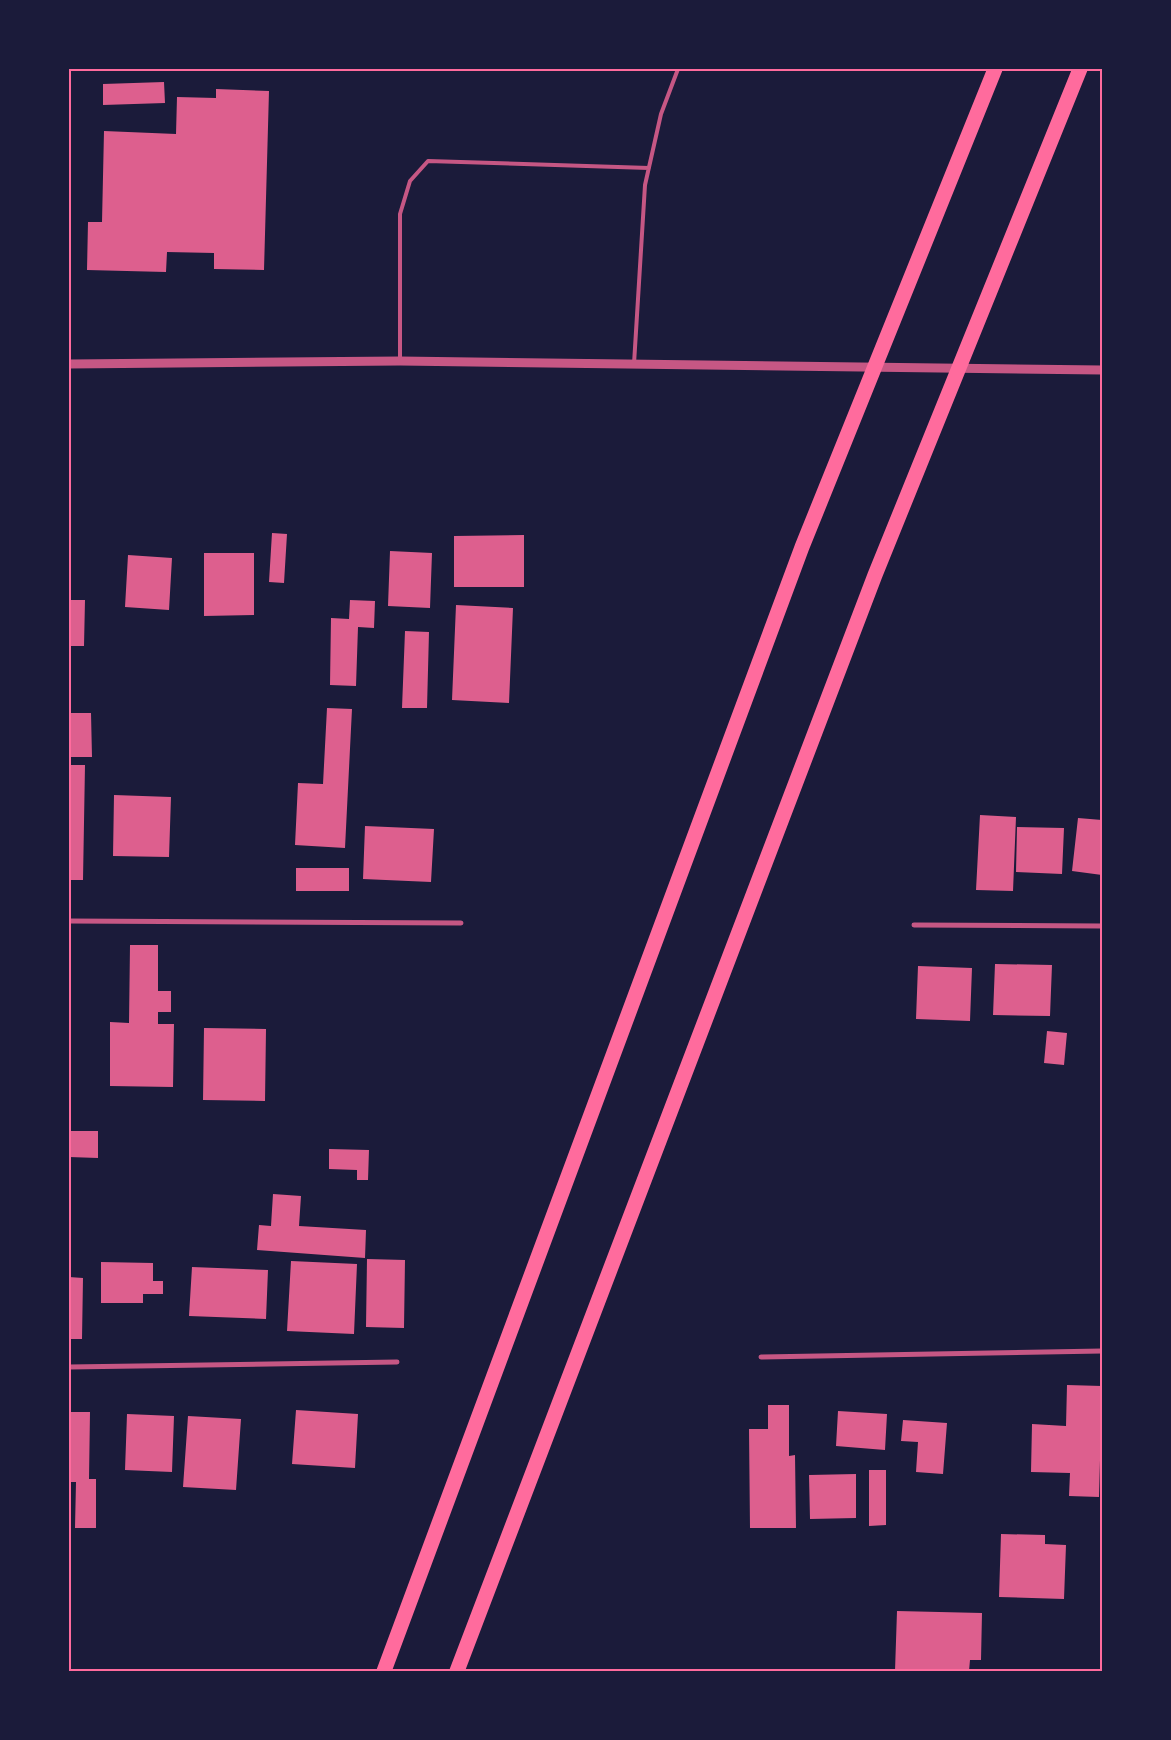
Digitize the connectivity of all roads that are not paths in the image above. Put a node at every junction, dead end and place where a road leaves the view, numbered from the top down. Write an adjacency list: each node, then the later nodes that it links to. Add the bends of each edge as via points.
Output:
1 (678, 69): 4 (lane, via 661,114)
2 (995, 69): 17 (highway, via 802,547)
3 (1080, 69): 18 (highway, via 875,575)
4 (649, 168): 5 (lane, via 428,161 410,181 400,214); 7 (lane, via 645,185)
5 (400, 362): 6 (street); 7 (street)
6 (69, 364)
7 (634, 364): 8 (street)
8 (1102, 370)
9 (69, 921): 10 (street)
10 (461, 923)
11 (914, 925): 12 (street)
12 (1102, 926)
13 (1102, 1352): 14 (street)
14 (761, 1357)
15 (397, 1362): 16 (street)
16 (69, 1367)
17 (384, 1671)
18 (457, 1671)

